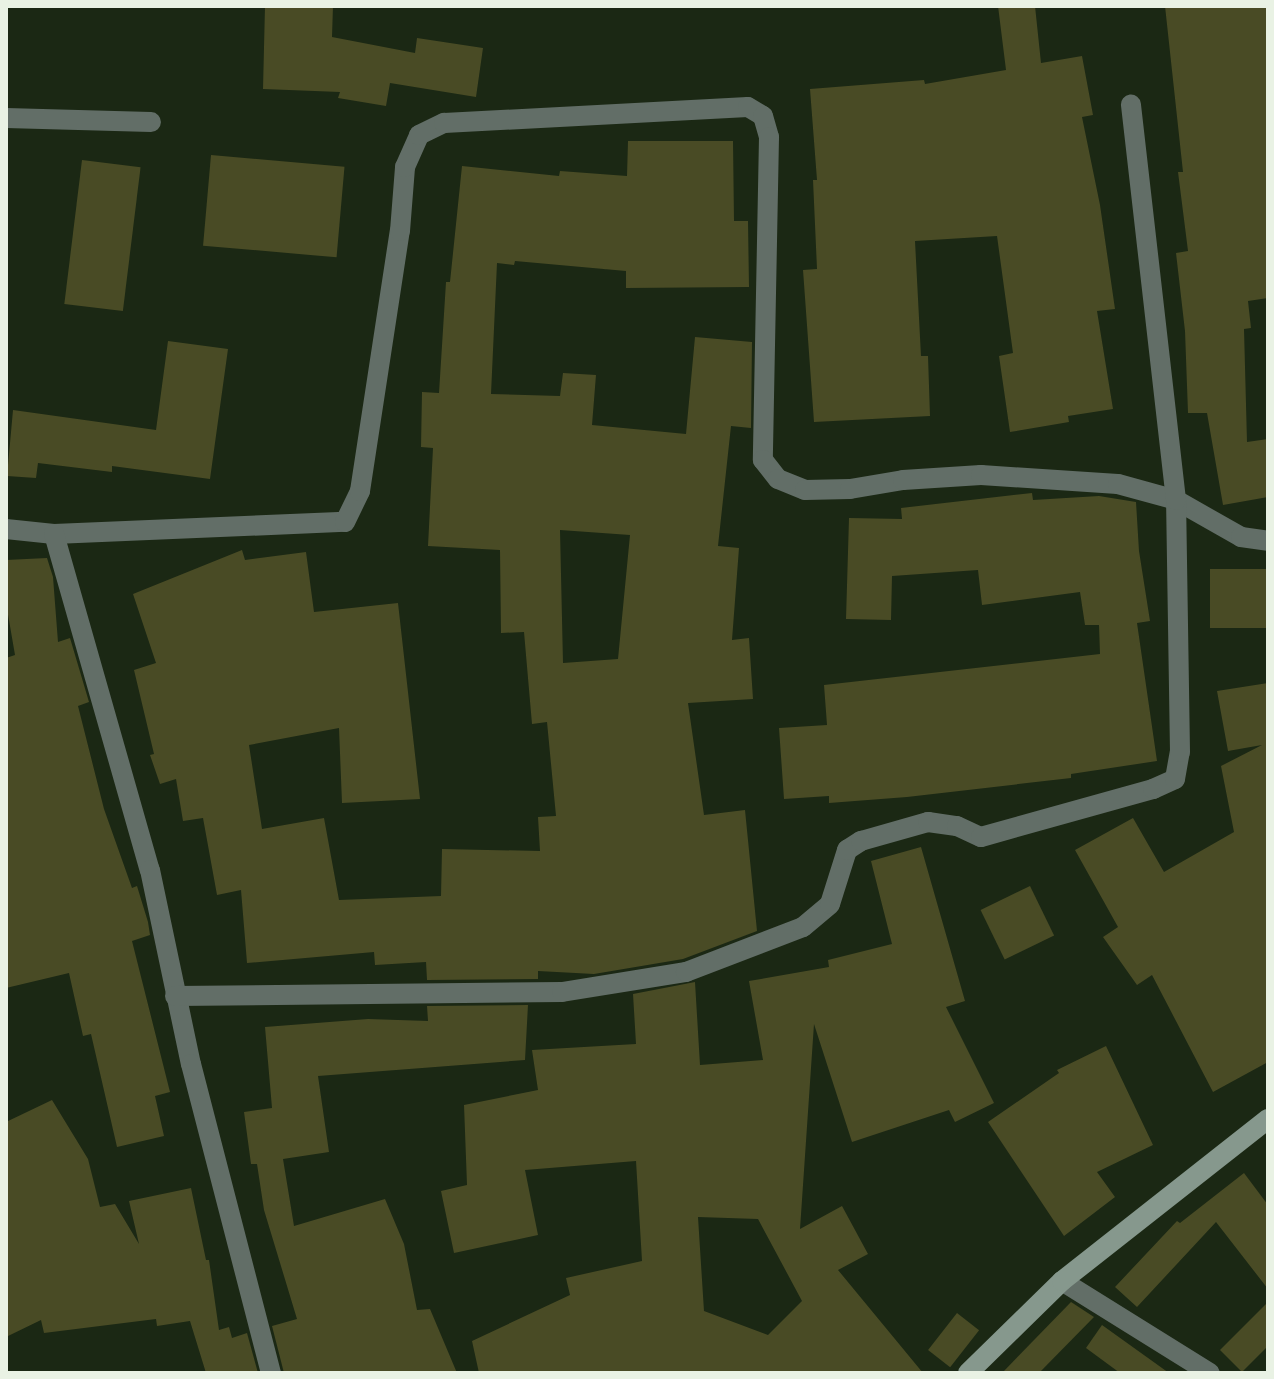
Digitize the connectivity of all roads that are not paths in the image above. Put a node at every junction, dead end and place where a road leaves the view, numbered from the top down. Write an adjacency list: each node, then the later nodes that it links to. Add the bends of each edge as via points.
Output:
1 (1131, 105): 4 (street)
2 (6, 118): 3 (street)
3 (151, 122)
4 (1176, 500): 6 (street, via 1118,484 981,475 805,490 778,479 763,460 769,137 763,116 748,107 707,108 444,123 419,135 405,167 360,491 345,522); 7 (street, via 1241,537); 8 (street, via 1180,752 1175,779 981,837 957,826 928,822 861,841 847,850 830,904 803,927 686,972 562,992)
5 (6, 529): 6 (street)
6 (54, 534): 8 (street, via 150,870)
7 (1268, 541)
8 (175, 996): 11 (street)
9 (1268, 1119): 10 (street)
10 (1062, 1281): 12 (street); 13 (street)
11 (271, 1373)
12 (968, 1373)
13 (1210, 1373)

